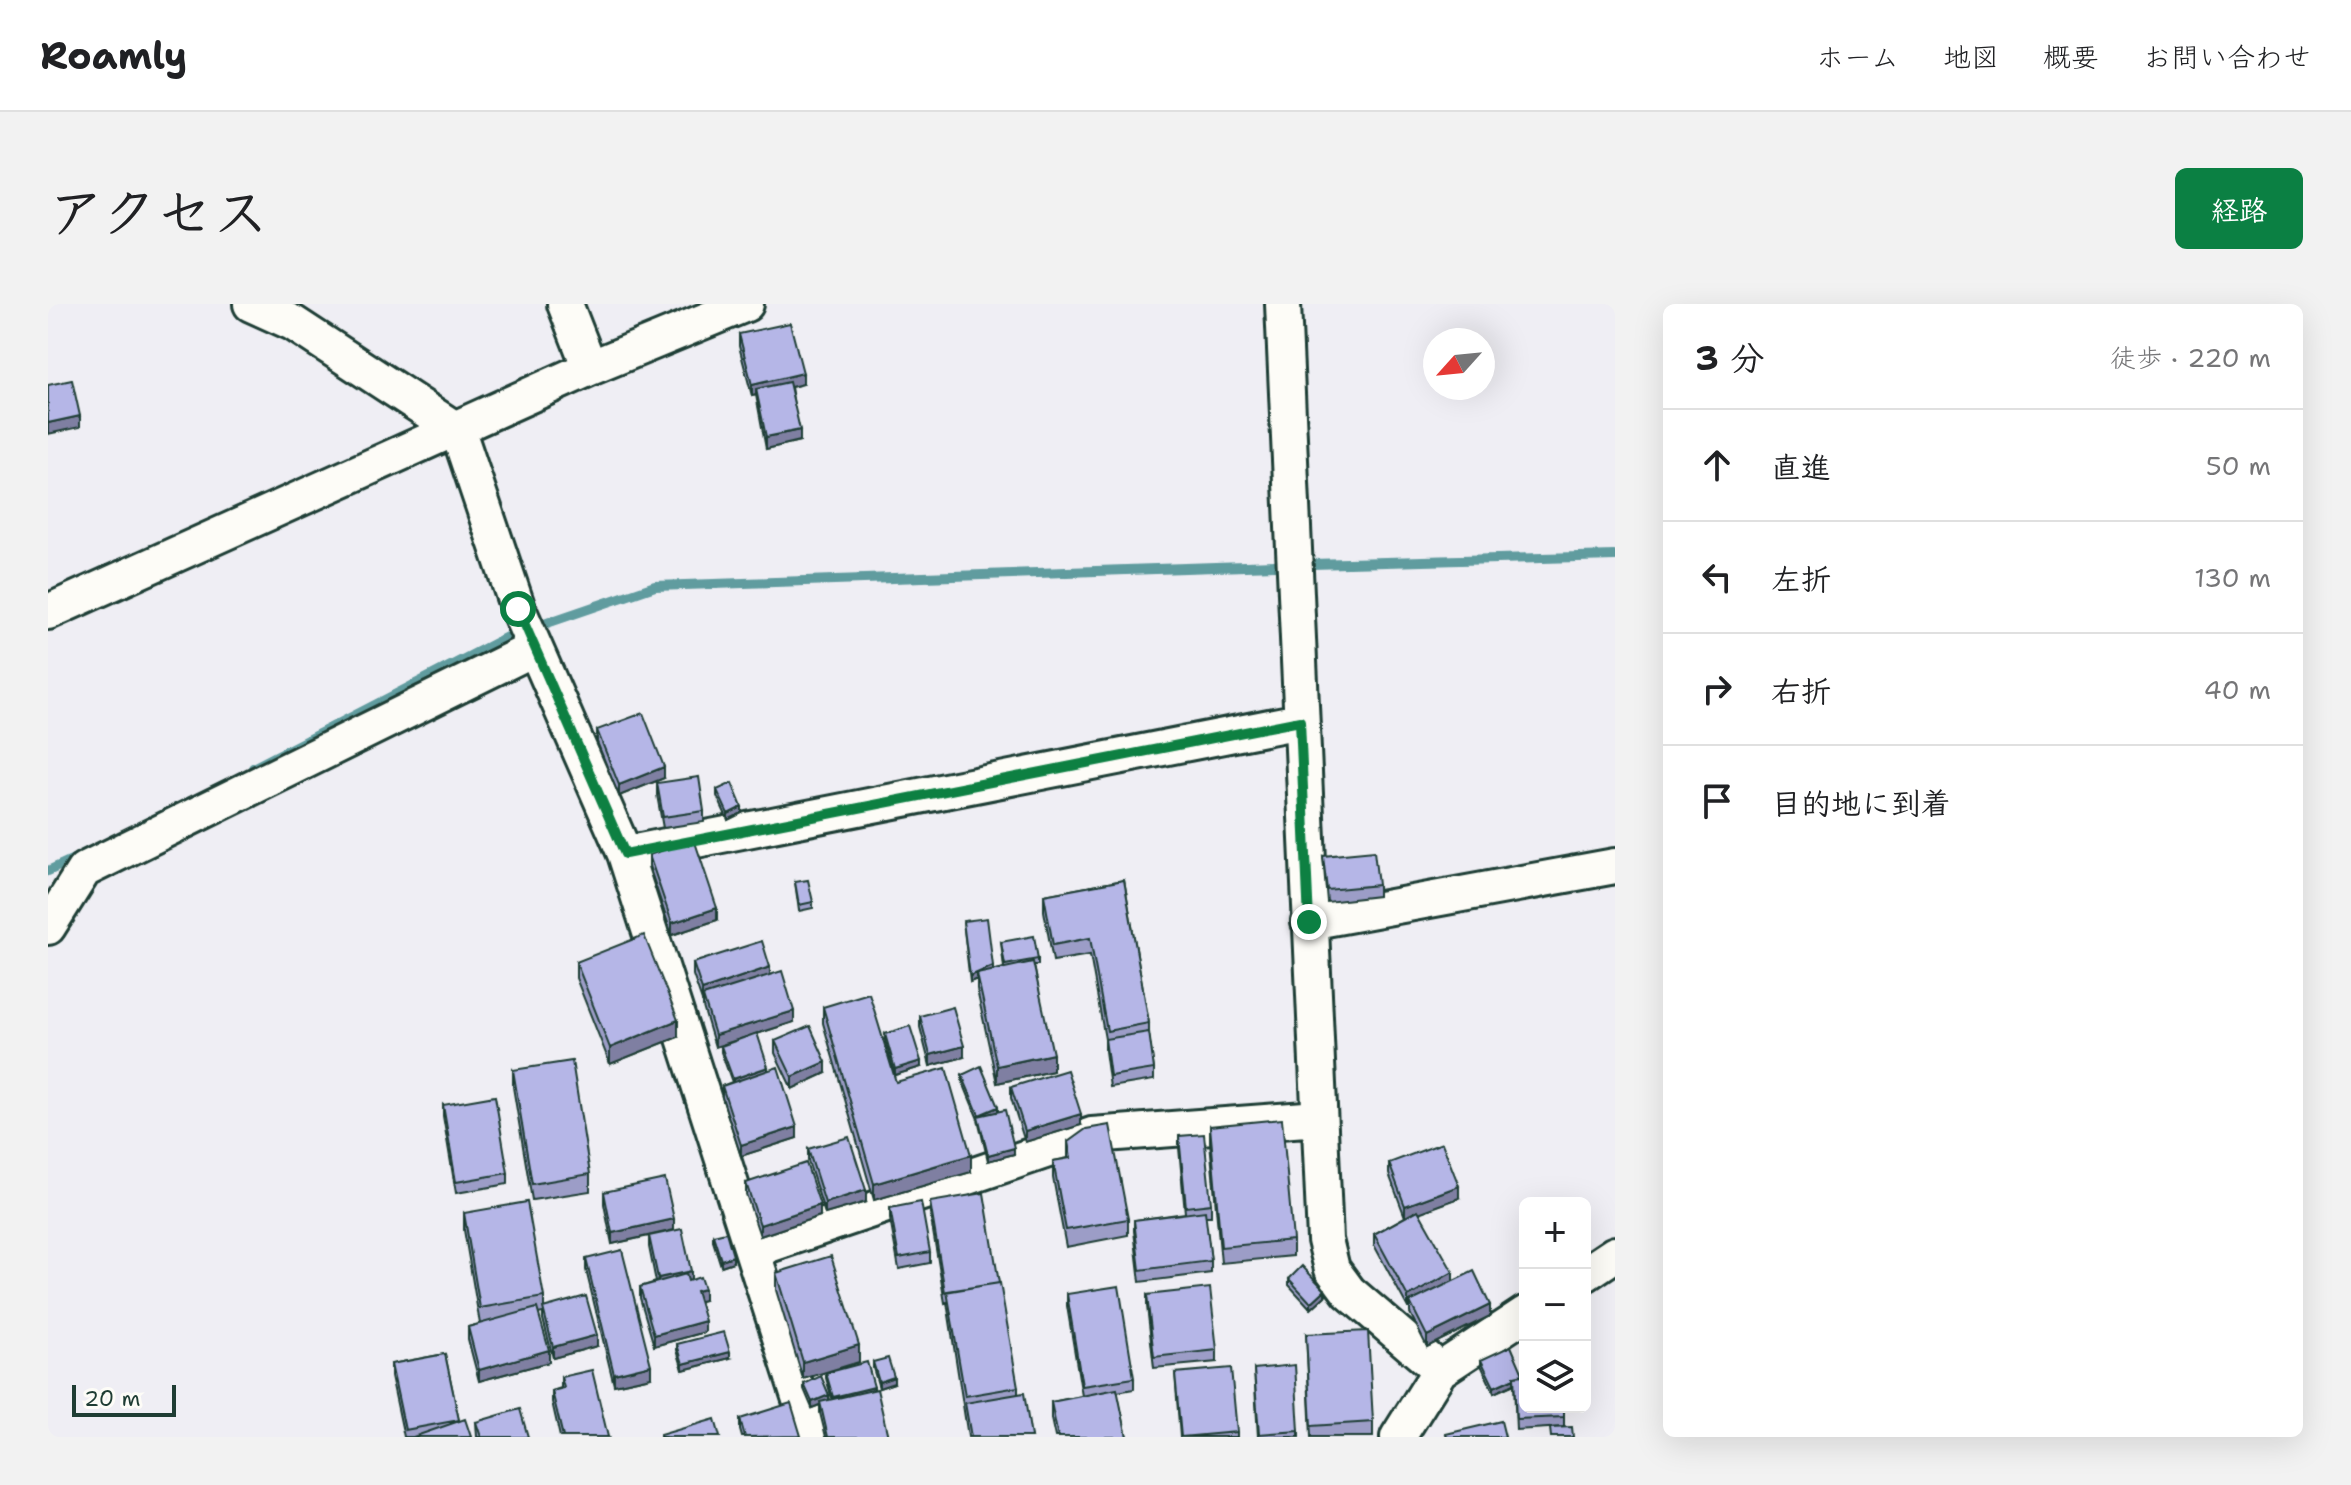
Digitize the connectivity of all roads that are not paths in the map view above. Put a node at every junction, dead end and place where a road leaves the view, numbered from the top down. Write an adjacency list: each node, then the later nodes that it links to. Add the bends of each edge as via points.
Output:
1 (251, 304): 6 (street, via 293,323)
2 (565, 304): 5 (street)
3 (746, 304): 5 (street)
4 (1283, 304): 9 (street)
5 (590, 368): 6 (street)
6 (458, 431): 7 (street); 8 (street)
7 (48, 612)
8 (535, 648): 10 (street); 13 (street, via 84,870)
9 (1300, 721): 10 (street); 12 (street)
10 (625, 854): 15 (street)
11 (1615, 866): 12 (street)
12 (1309, 922): 14 (street)
13 (48, 927)
14 (1319, 1118): 15 (street, via 1092,1135); 19 (street, via 1325,1240 1332,1269 1349,1292)
15 (754, 1250): 20 (street)
16 (1615, 1254): 17 (street)
17 (1591, 1270)
18 (1519, 1318): 19 (street)
19 (1440, 1370): 21 (street)
20 (812, 1437)
21 (1398, 1437)

